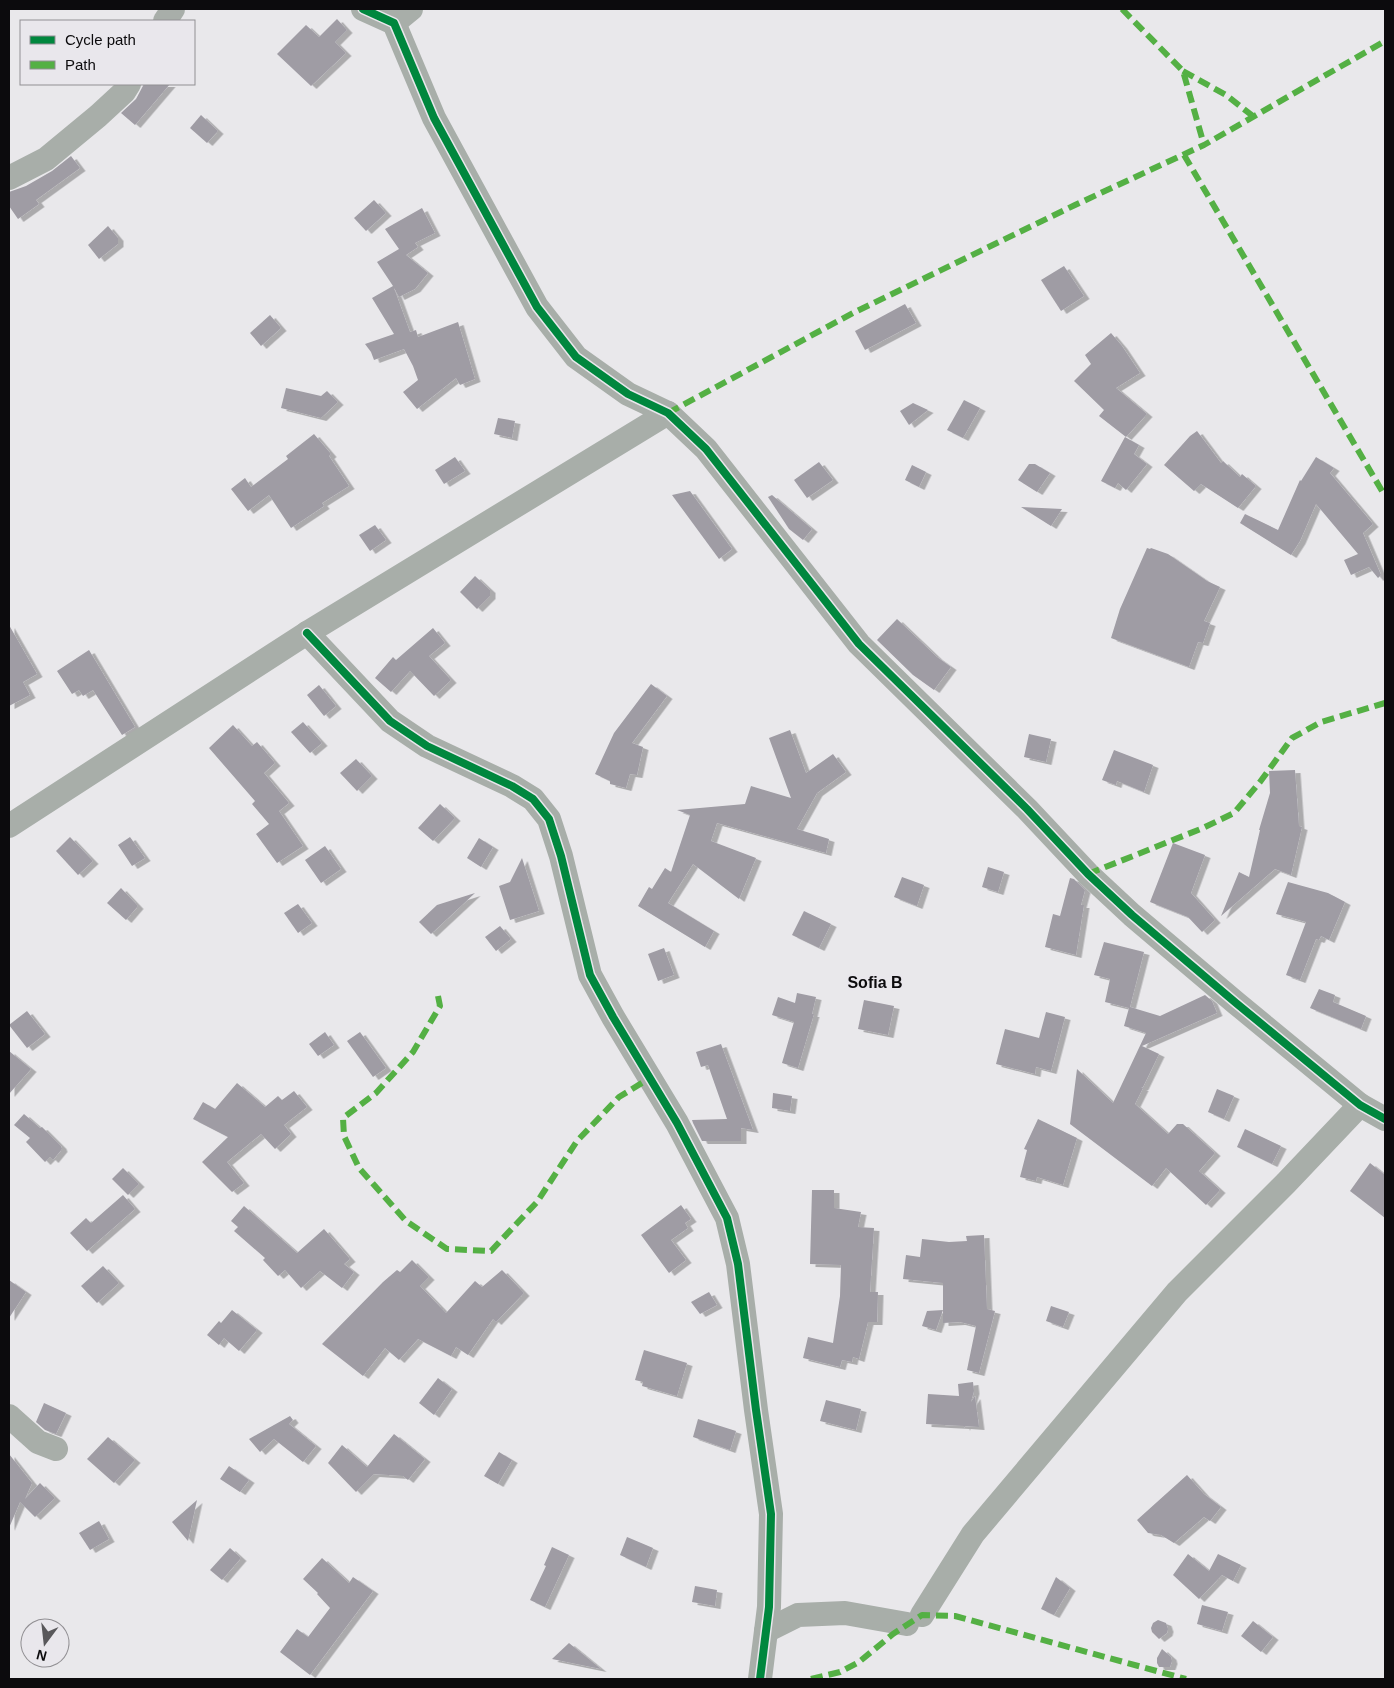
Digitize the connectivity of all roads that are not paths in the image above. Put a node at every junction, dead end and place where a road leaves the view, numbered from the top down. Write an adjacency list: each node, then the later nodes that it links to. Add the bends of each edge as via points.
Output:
1 (173, 9): 4 (street)
2 (363, 9): 3 (street)
3 (403, 16): 7 (street, via 434,118 537,307 576,357 628,394)
4 (167, 20)
5 (128, 85): 6 (street, via 98,116 46,159)
6 (9, 178)
7 (668, 413): 8 (street); 10 (street, via 706,449 859,644 1027,809 1088,874 1132,915)
8 (306, 633): 9 (street); 14 (street, via 390,721 427,746 512,786 533,799 549,819 590,975 677,1123 727,1218 738,1264 771,1514)
9 (9, 826)
10 (1360, 1105): 11 (street); 15 (street, via 1177,1292 973,1534 915,1620 845,1613)
11 (1385, 1119)
12 (9, 1416): 13 (street, via 38,1442)
13 (56, 1449)
14 (770, 1588): 15 (street); 16 (street)
15 (798, 1614): 16 (street)
16 (766, 1631): 17 (street)
17 (760, 1679)

